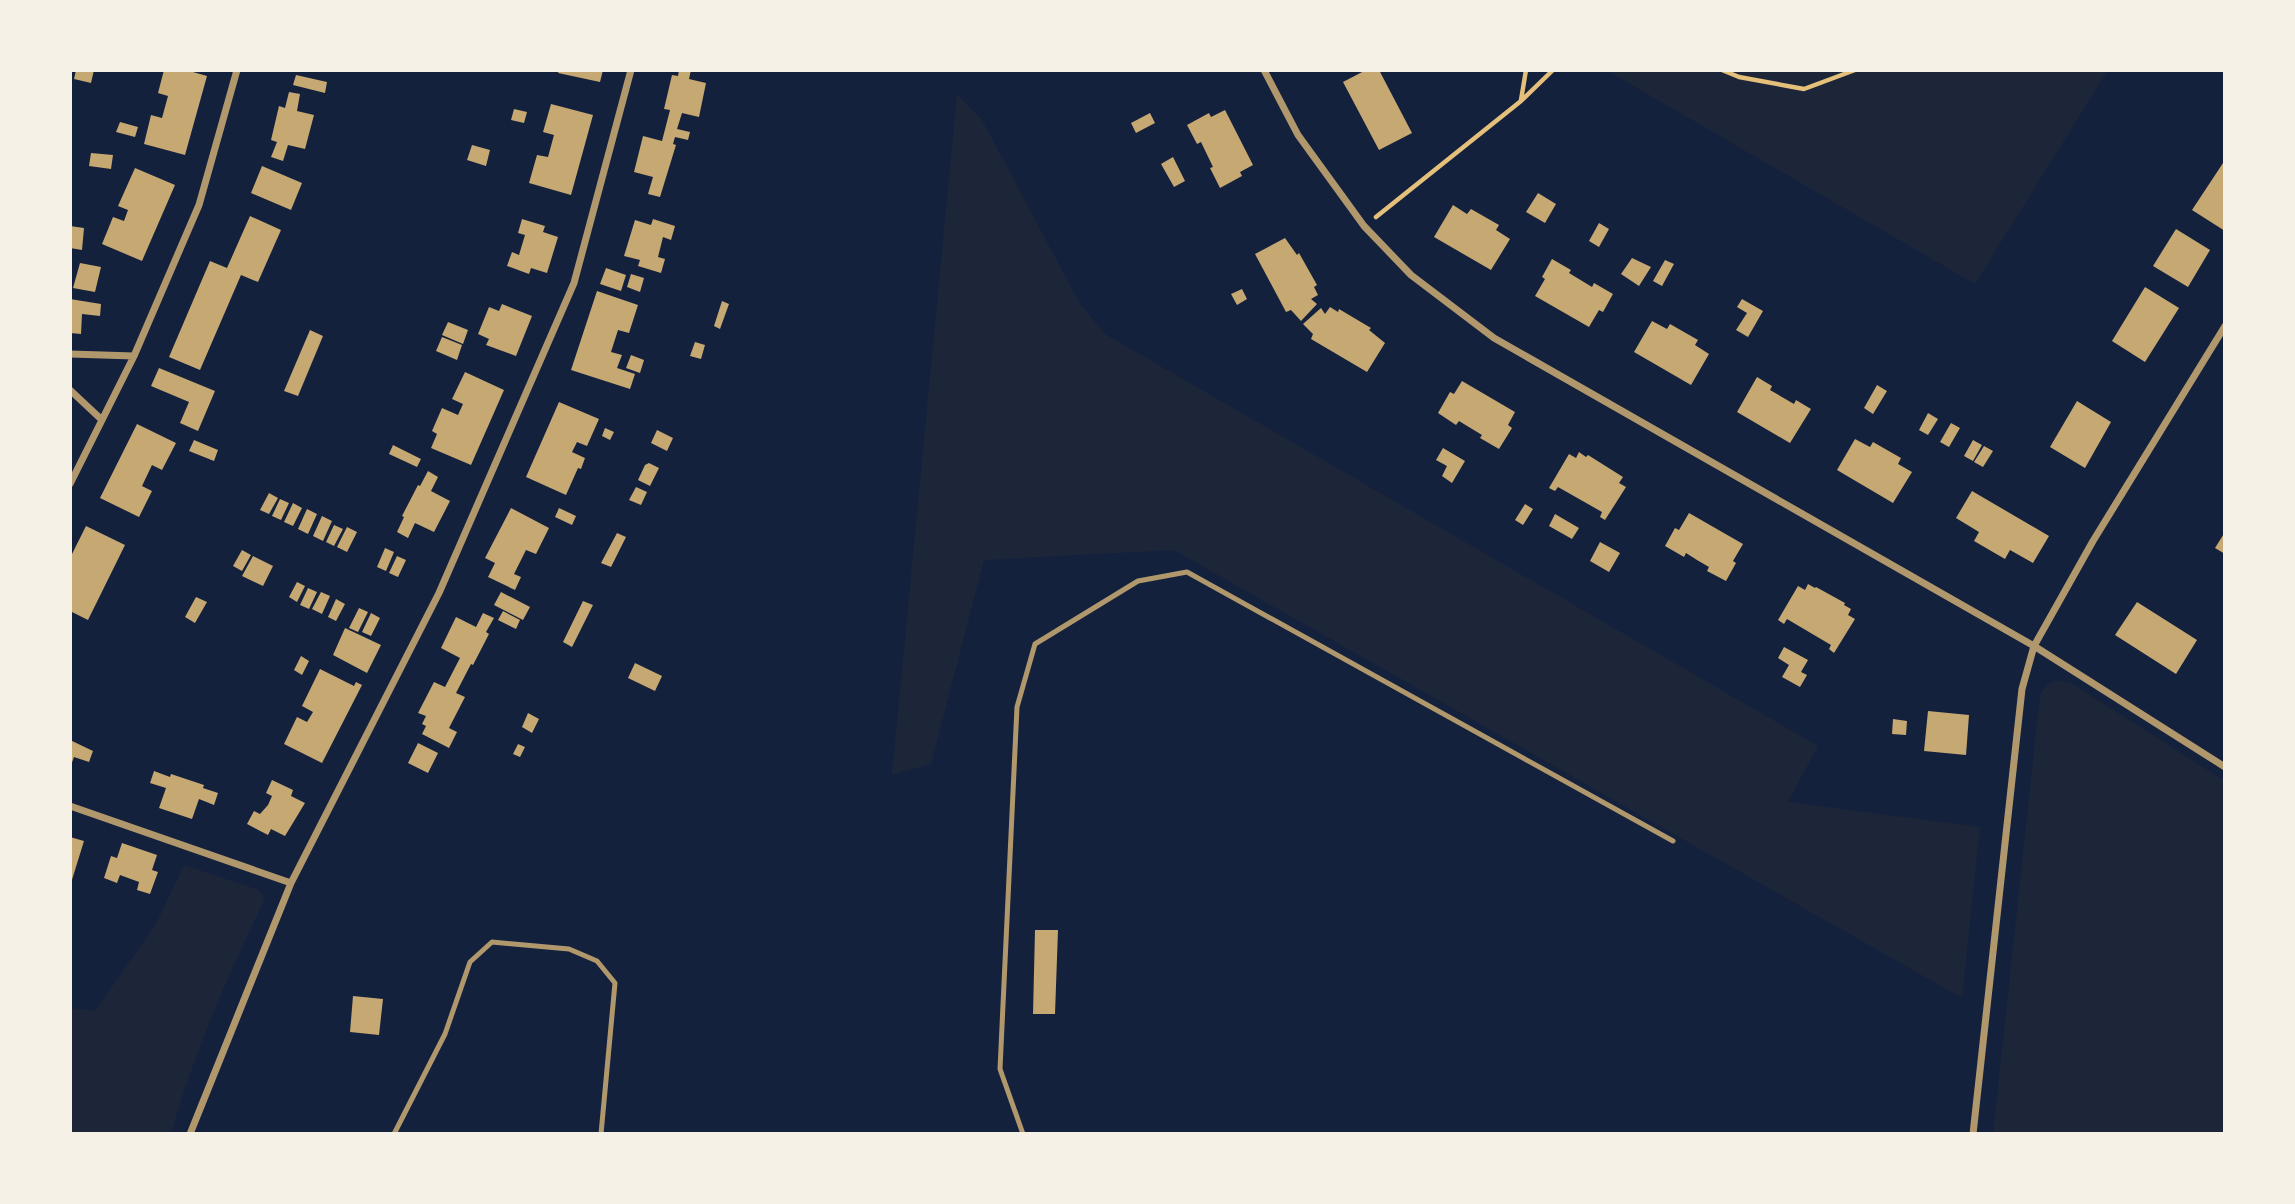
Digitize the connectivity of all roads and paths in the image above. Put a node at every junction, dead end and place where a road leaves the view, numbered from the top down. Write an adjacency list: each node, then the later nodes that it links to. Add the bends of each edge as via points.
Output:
1 (237, 70): 14 (street, via 199,205)
2 (631, 70): 22 (street, via 573,283 439,593)
3 (1264, 70): 11 (street, via 1298,135)
4 (1526, 70): 10 (path)
5 (1553, 70): 10 (path)
6 (1722, 70): 9 (path)
7 (1732, 70): 9 (path)
8 (1855, 70): 9 (path, via 1804,89)
9 (1740, 77)
10 (1521, 101): 11 (path)
11 (1364, 226): 18 (street, via 1411,275 1494,338)
12 (2225, 326): 18 (street)
13 (70, 354): 14 (street)
14 (134, 356): 16 (street)
15 (70, 390): 16 (street)
16 (102, 420): 17 (street)
17 (70, 484)
18 (2034, 646): 19 (street); 27 (street, via 2022,689)
19 (2225, 767)
20 (70, 806): 22 (street)
21 (1673, 841): 26 (lane, via 1187,572 1138,581 1035,644 1017,707 1000,1069)
22 (290, 883): 23 (street)
23 (190, 1134)
24 (394, 1134): 25 (lane, via 445,1034 470,962 492,942 569,949 597,961 615,983)
25 (601, 1134)
26 (1023, 1134)
27 (1973, 1134)

